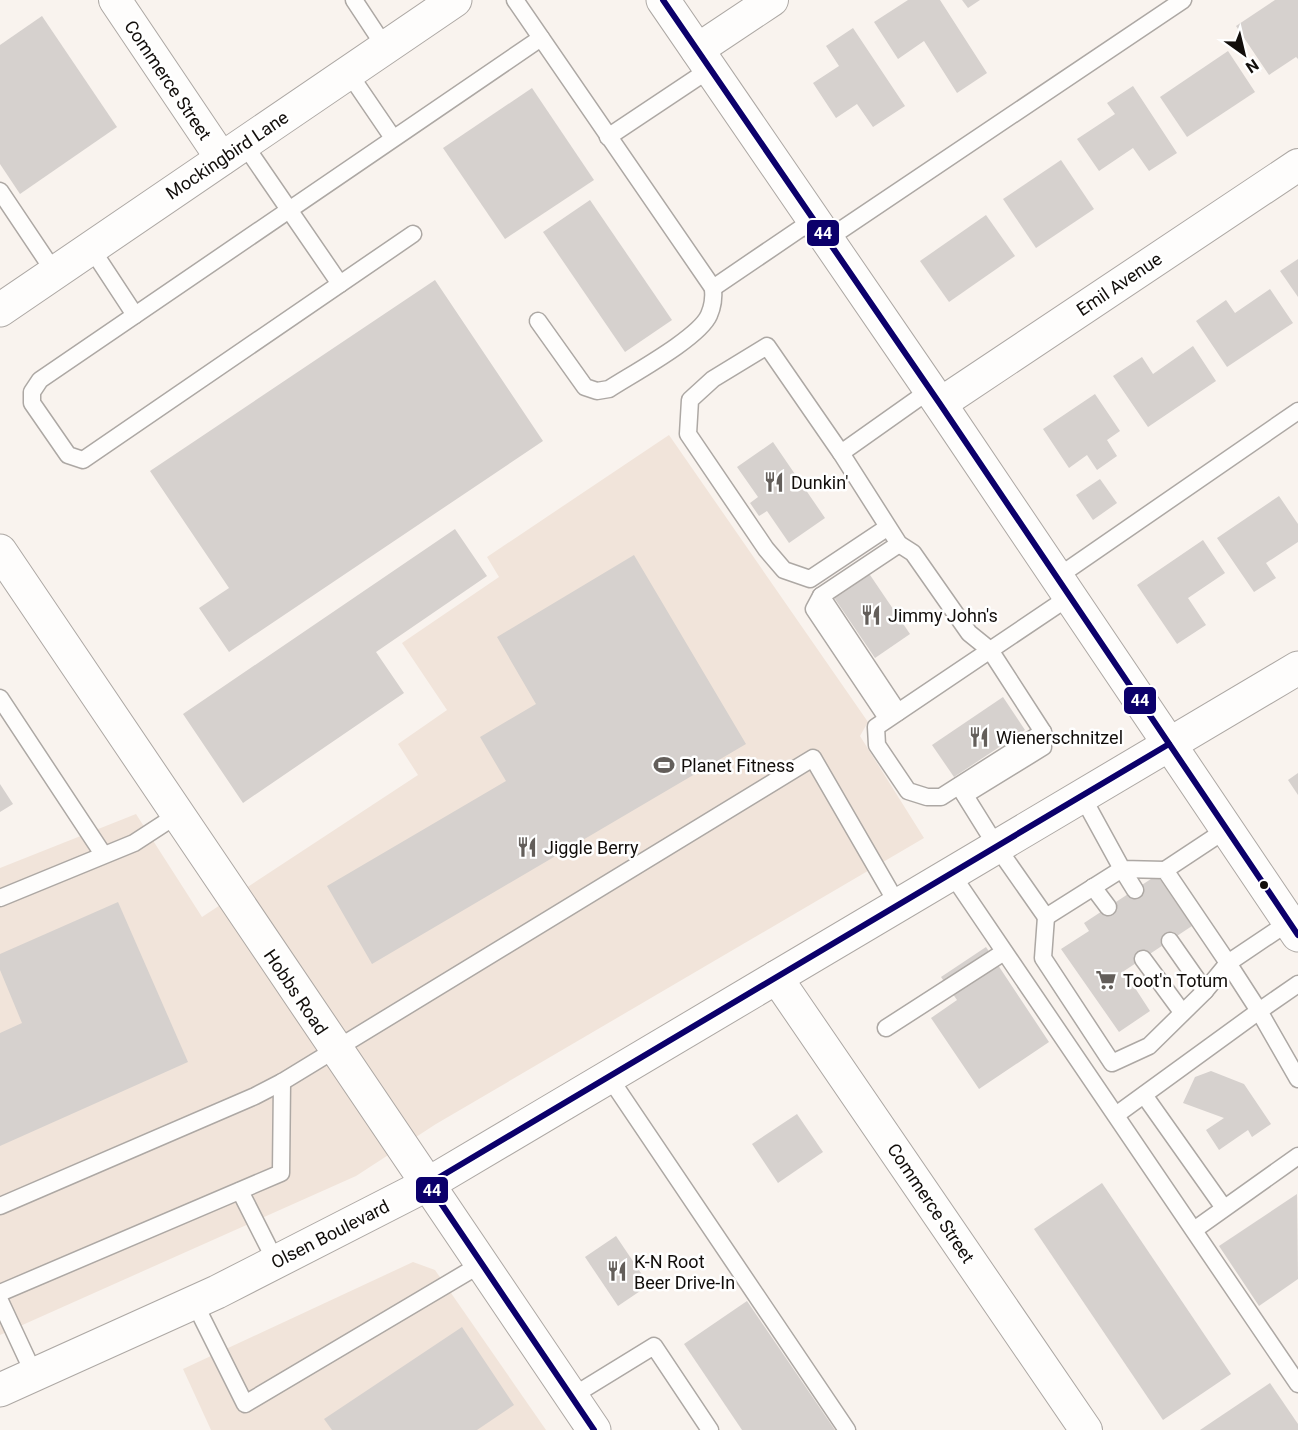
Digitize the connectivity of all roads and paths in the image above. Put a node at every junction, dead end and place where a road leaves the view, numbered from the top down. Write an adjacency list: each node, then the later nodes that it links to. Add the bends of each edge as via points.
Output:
1 (115, 0): 14 (street, Commerce Street)
2 (354, 0): 9 (lane)
3 (455, 0): 9 (main road, Mockingbird Lane)
4 (515, 0): 8 (lane)
5 (663, 0): 10 (main road)
6 (772, 0): 10 (street)
7 (1183, 0): 18 (lane)
8 (540, 38): 12 (lane); 13 (lane)
9 (386, 47): 11 (main road, Mockingbird Lane)
10 (703, 60): 12 (lane); 18 (main road)
11 (348, 72): 13 (lane); 14 (main road, Mockingbird Lane)
12 (609, 137): 23 (lane)
13 (393, 138): 17 (lane)
14 (233, 152): 17 (lane); 20 (main road, Mockingbird Lane)
15 (1298, 165): 27 (street, Emil Avenue)
16 (0, 191): 21 (lane)
17 (289, 209): 22 (lane); 25 (lane)
18 (819, 230): 23 (lane); 27 (main road)
19 (413, 234): 22 (lane)
20 (91, 248): 21 (main road, Mockingbird Lane); 25 (lane)
21 (55, 273): 24 (main road, Mockingbird Lane)
22 (340, 284): 25 (lane, via 104,447 83,460 68,455 32,403 32,392 40,380)
23 (713, 288): 26 (lane, via 714,301 708,317 696,332 609,389 585,387)
24 (0, 310)
25 (135, 315)
26 (538, 321)
27 (935, 397): 29 (lane); 33 (main road)
28 (1298, 411): 33 (lane)
29 (841, 453): 30 (lane); 30 (lane, via 767,346 713,379 690,400 688,434 784,570 810,579)
30 (888, 526): 31 (lane)
31 (899, 544): 34 (lane, via 913,553 969,633); 37 (lane, via 821,596)
32 (3, 563): 41 (main road, Hobbs Road)
33 (1062, 587): 34 (lane); 38 (main road)
34 (990, 650): 37 (lane); 39 (lane, via 1043,732)
35 (1298, 668): 38 (main road, Olsen Boulevard)
36 (0, 698): 44 (lane)
37 (887, 719): 39 (lane, via 877,745 908,791 927,797)
38 (1169, 744): 40 (main road, Olsen Boulevard); 42 (main road)
39 (962, 791): 43 (lane)
40 (1082, 795): 43 (main road, Olsen Boulevard); 45 (lane)
41 (177, 815): 44 (lane, via 134,843); 65 (main road, Hobbs Road)
42 (1227, 829): 46 (lane); 54 (main road)
43 (997, 846): 47 (main road, Olsen Boulevard); 53 (lane)
44 (103, 854): 50 (lane)
45 (1122, 869): 46 (lane); 48 (lane); 49 (lane)
46 (1165, 870): 58 (lane)
47 (951, 873): 51 (main road, Olsen Boulevard); 56 (lane)
48 (1093, 888): 52 (lane); 53 (lane)
49 (1135, 890)
50 (0, 898)
51 (898, 905): 59 (main road, Olsen Boulevard); 65 (lane, via 813,758)
52 (1108, 907)
53 (1046, 917): 63 (lane, via 1043,958 1112,1063 1149,1046)
54 (1294, 928): 58 (lane)
55 (1170, 941): 61 (lane)
56 (1005, 952): 64 (lane); 70 (lane)
57 (1143, 959): 63 (lane)
58 (1228, 963): 61 (lane); 62 (lane)
59 (776, 977): 66 (main road, Olsen Boulevard); 89 (street, Commerce Street)
60 (1298, 984): 62 (lane)
61 (1205, 991): 63 (lane)
62 (1259, 1011): 67 (lane); 69 (lane)
63 (1182, 1012)
64 (886, 1028)
65 (336, 1051): 68 (lane); 72 (main road, Hobbs Road)
66 (609, 1077): 72 (main road, Olsen Boulevard); 88 (lane)
67 (1298, 1079)
68 (282, 1082): 73 (lane, via 281,1173); 74 (lane)
69 (1144, 1095): 70 (lane); 75 (lane)
70 (1116, 1115): 76 (lane)
71 (1298, 1156): 75 (lane)
72 (428, 1184): 77 (main road, Olsen Boulevard); 78 (main road, Hobbs Road)
73 (240, 1191): 77 (lane); 79 (lane)
74 (0, 1206)
75 (1224, 1208): 76 (lane)
76 (1194, 1230): 83 (lane)
77 (276, 1262): 81 (main road, Olsen Boulevard)
78 (481, 1264): 81 (lane, via 245,1404); 85 (main road, Hobbs Road)
79 (0, 1293)
80 (0, 1302): 82 (lane)
81 (194, 1302): 82 (main road, Olsen Boulevard)
82 (34, 1374): 84 (main road, Olsen Boulevard)
83 (1298, 1384)
84 (0, 1390)
85 (571, 1397): 86 (main road, Hobbs Road); 87 (lane, via 654,1347)
86 (594, 1430)
87 (710, 1430)
88 (847, 1430)
89 (1086, 1430)

